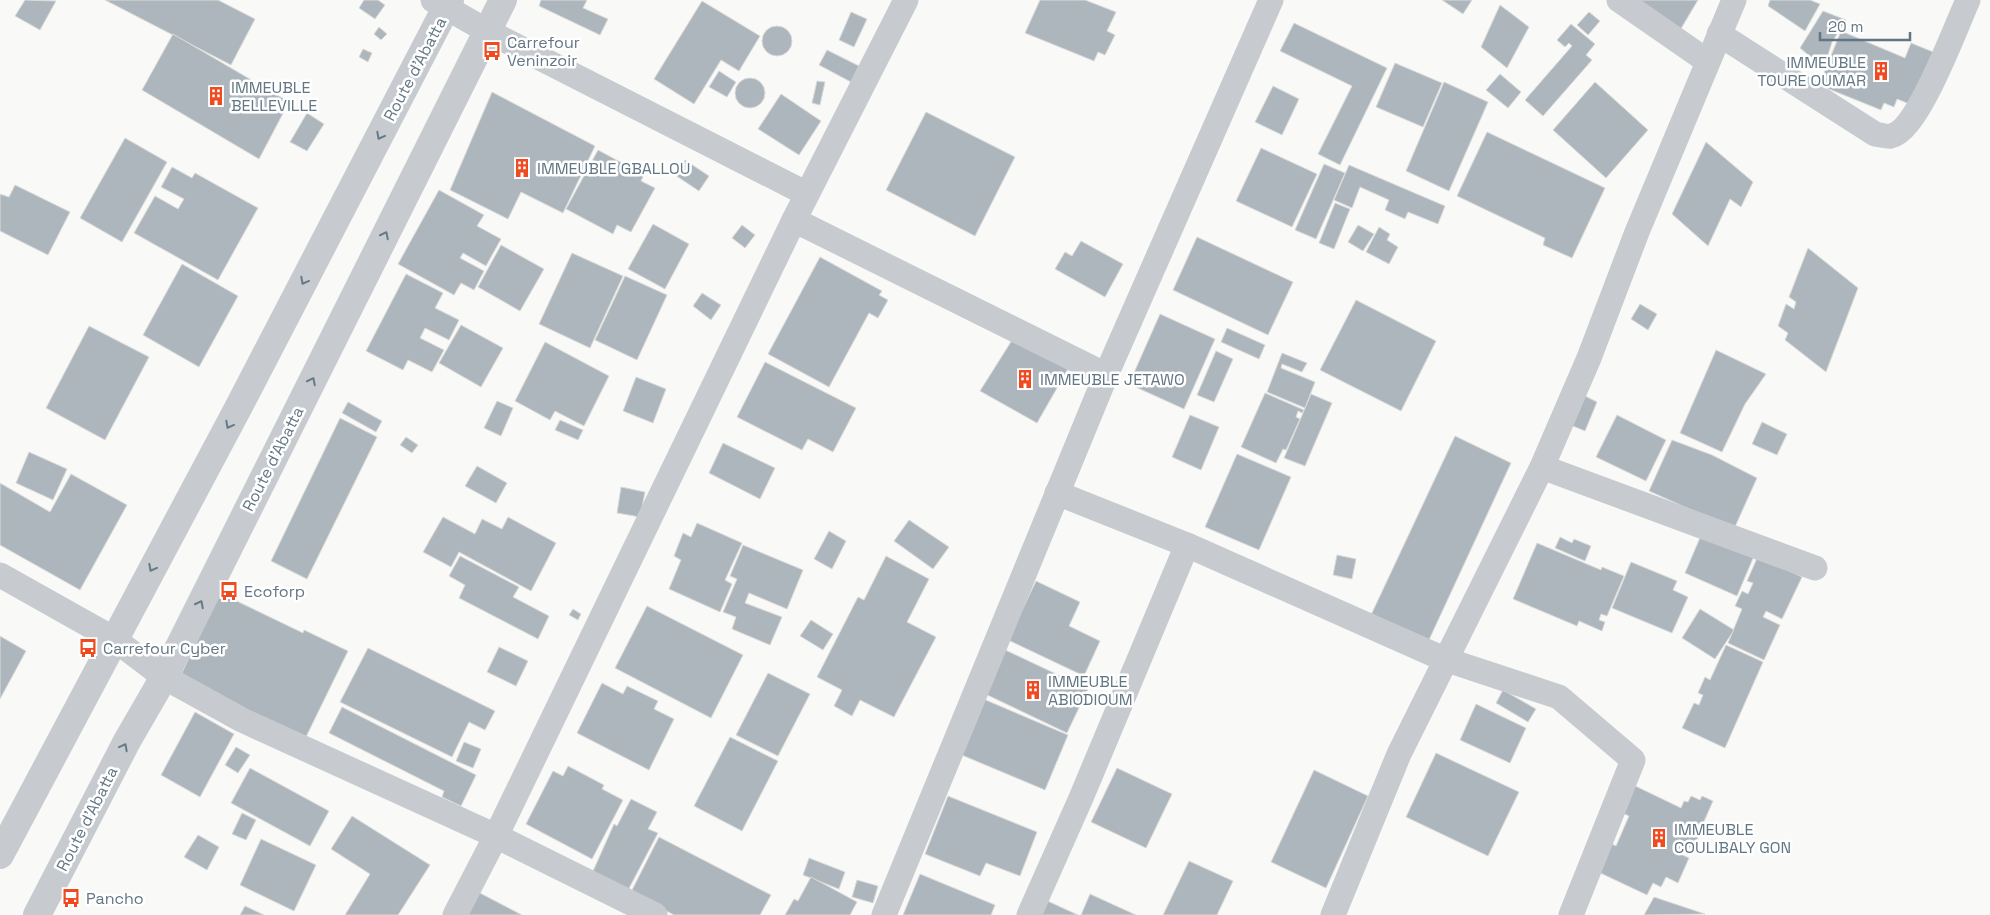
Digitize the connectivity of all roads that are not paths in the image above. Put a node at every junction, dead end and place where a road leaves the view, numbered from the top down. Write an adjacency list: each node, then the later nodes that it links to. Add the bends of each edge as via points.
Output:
1 (503, 0): 8 (street, Route d'Abatta)
2 (906, 0): 11 (street)
3 (1271, 0): 13 (street)
4 (1620, 0): 10 (street)
5 (1734, 0): 9 (street)
6 (1968, 0): 9 (street, via 1923,102 1904,128 1891,136 1875,134)
7 (443, 3): 8 (street); 19 (street, Route d'Abatta, one-way to 19, via 237,410)
8 (487, 31): 11 (street); 21 (street, Route d'Abatta, one-way to 8)
9 (1719, 34): 10 (street)
10 (1707, 61): 14 (street, via 1589,358)
11 (808, 194): 12 (street)
12 (794, 220): 13 (street); 22 (street)
13 (1106, 375): 15 (street)
14 (1542, 467): 17 (street); 20 (street)
15 (1057, 493): 16 (street); 27 (street)
16 (1187, 545): 20 (street); 28 (street)
17 (1815, 568)
18 (0, 575): 19 (street)
19 (114, 639): 21 (street); 23 (street, Route d'Abatta)
20 (1444, 660): 29 (street, via 1399,754); 30 (street, via 1558,697 1633,760)
21 (164, 676): 22 (street, via 242,720); 24 (street, Route d'Abatta, one-way to 21)
22 (496, 836): 25 (street); 26 (street)
23 (0, 855)
24 (37, 915)
25 (455, 915)
26 (655, 915)
27 (884, 915)
28 (1029, 915)
29 (1333, 915)
30 (1571, 915)

